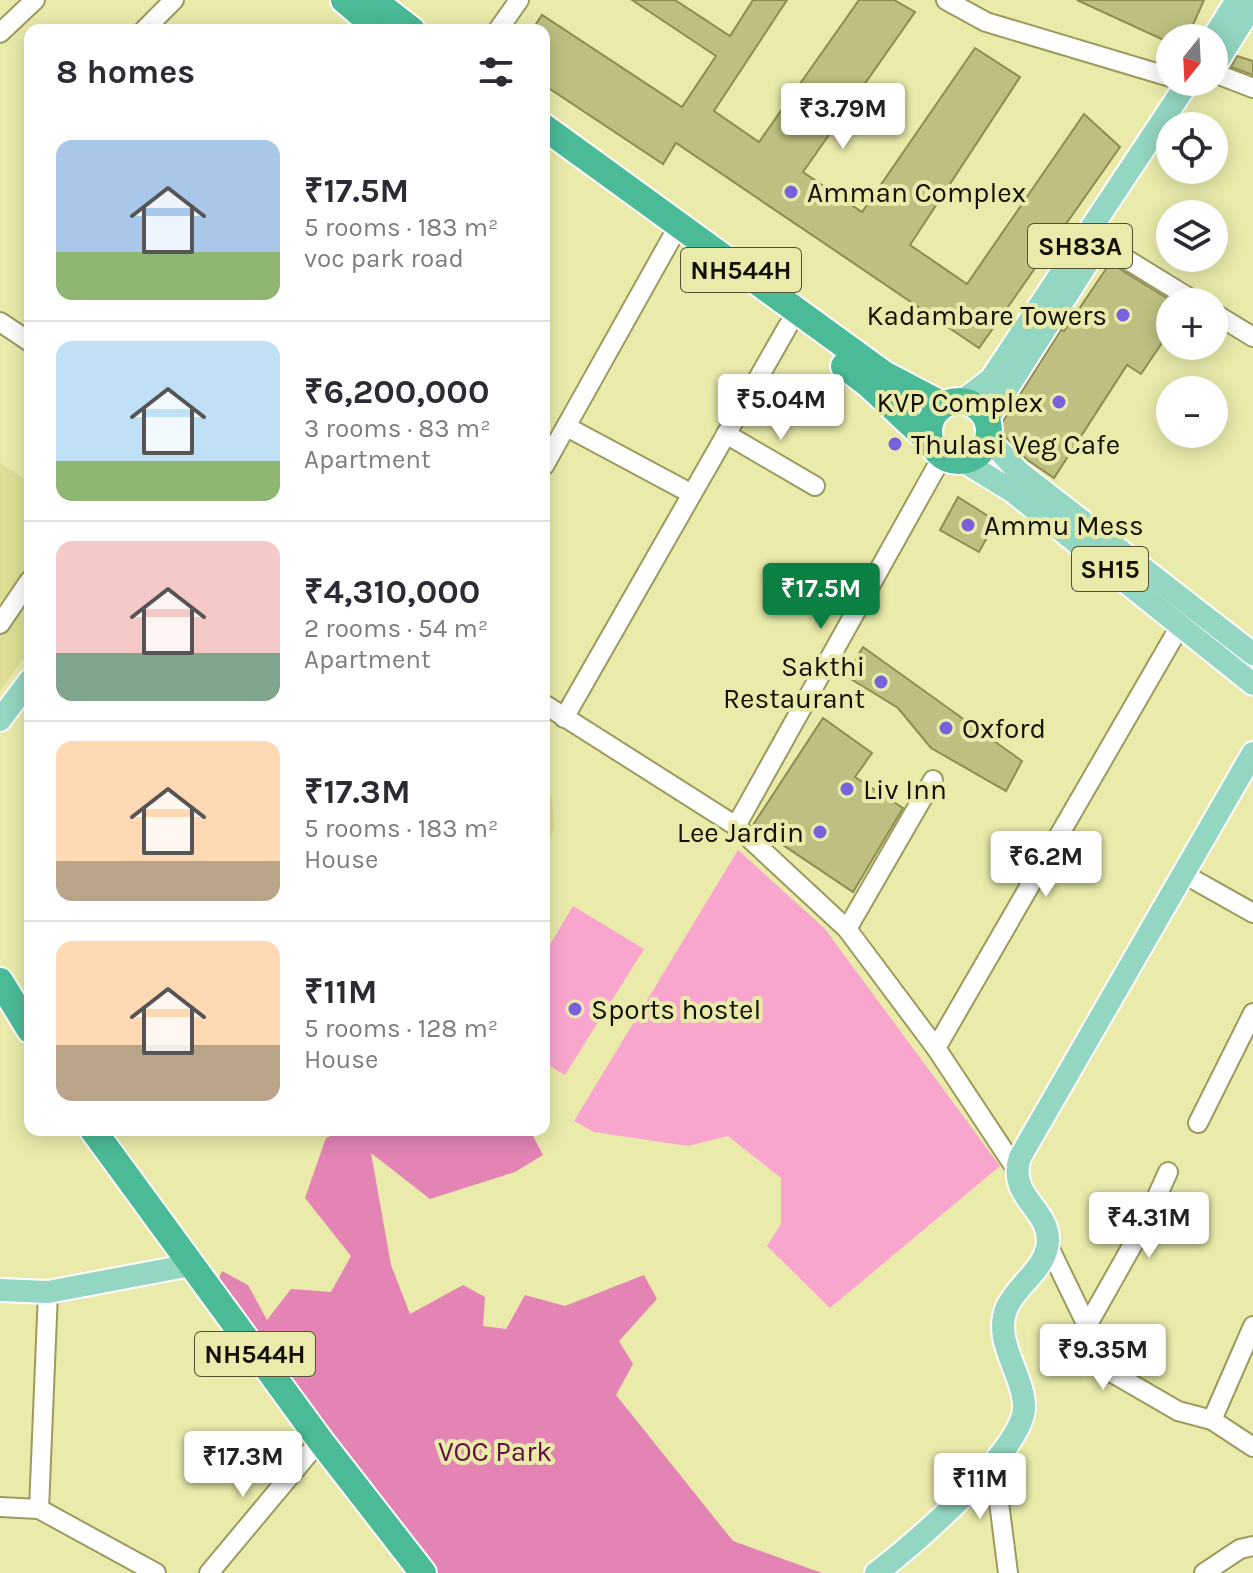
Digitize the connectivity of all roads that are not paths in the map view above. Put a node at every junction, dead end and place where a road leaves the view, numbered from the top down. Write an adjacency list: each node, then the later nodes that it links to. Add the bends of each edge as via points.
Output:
1 (35, 0): 12 (street)
2 (174, 0): 9 (street)
3 (344, 0): 8 (highway)
4 (519, 0): 10 (street)
5 (946, 0): 14 (street, via 986,22)
6 (1237, 0): 11 (main road)
7 (1253, 4): 13 (main road)
8 (389, 17)
9 (150, 24)
10 (502, 24)
11 (1222, 24)
12 (0, 33)
13 (1228, 46)
14 (1156, 73)
15 (1228, 76): 16 (street)
16 (1253, 88)
17 (1179, 96): 29 (main road, SH83A, via 991,379)
18 (550, 131): 29 (highway, NH544H, via 884,374)
19 (550, 153): 21 (highway, NH544H)
20 (1156, 156): 22 (main road, SH83A)
21 (671, 239): 26 (highway, NH544H); 30 (street)
22 (1100, 243): 23 (street); 31 (main road, SH83A)
23 (1173, 288)
24 (0, 322): 28 (street)
25 (1228, 322): 27 (street)
26 (788, 326): 32 (street); 33 (highway, NH544H, via 869,385)
27 (1253, 337)
28 (24, 338)
29 (953, 403): 31 (highway, NH544H, via 978,407); 33 (highway, via 928,426)
30 (567, 427): 34 (street); 36 (street)
31 (988, 429): 33 (highway, via 982,452); 40 (main road, SH15, via 1019,472)
32 (726, 434): 35 (street); 36 (street)
33 (945, 454): 39 (main road, SH15, via 1012,491); 48 (street)
34 (550, 456)
35 (815, 486)
36 (692, 494): 44 (street)
37 (24, 589): 38 (street)
38 (0, 624)
39 (1180, 626): 41 (main road, SH15); 57 (street)
40 (1253, 654)
41 (1253, 684)
42 (24, 688): 45 (main road)
43 (550, 708): 44 (street)
44 (564, 718): 48 (street)
45 (0, 720)
46 (1253, 753): 49 (main road)
47 (933, 780): 51 (street)
48 (736, 826): 51 (street)
49 (1182, 873): 50 (street); 61 (main road)
50 (1253, 913)
51 (847, 929): 57 (street)
52 (0, 981): 55 (highway)
53 (0, 1005): 56 (highway)
54 (1253, 1013): 58 (street)
55 (24, 1020)
56 (24, 1043)
57 (936, 1048): 61 (street)
58 (1198, 1123)
59 (84, 1136): 64 (highway, NH544H)
60 (97, 1136): 64 (highway, NH544H)
61 (1016, 1169): 63 (main road, via 1017,1181 1048,1234)
62 (1168, 1172): 67 (street)
63 (1048, 1245): 67 (street); 72 (main road, via 1040,1265 1007,1307 1003,1335 1024,1407 1018,1431)
64 (182, 1267): 66 (main road); 71 (highway, NH544H)
65 (0, 1290): 66 (main road)
66 (48, 1292): 74 (street)
67 (1088, 1324): 69 (street, via 1109,1371 1178,1411)
68 (1253, 1326): 69 (street)
69 (1212, 1420): 70 (street)
70 (1253, 1447)
71 (316, 1448): 77 (street); 78 (highway, NH544H); 79 (highway, NH544H)
72 (994, 1463): 80 (main road, via 907,1550); 81 (street)
73 (0, 1507): 74 (street)
74 (39, 1509): 76 (street)
75 (1253, 1546): 82 (street)
76 (156, 1573)
77 (209, 1573)
78 (404, 1573)
79 (423, 1573)
80 (876, 1573)
81 (1008, 1573)
82 (1204, 1573)

